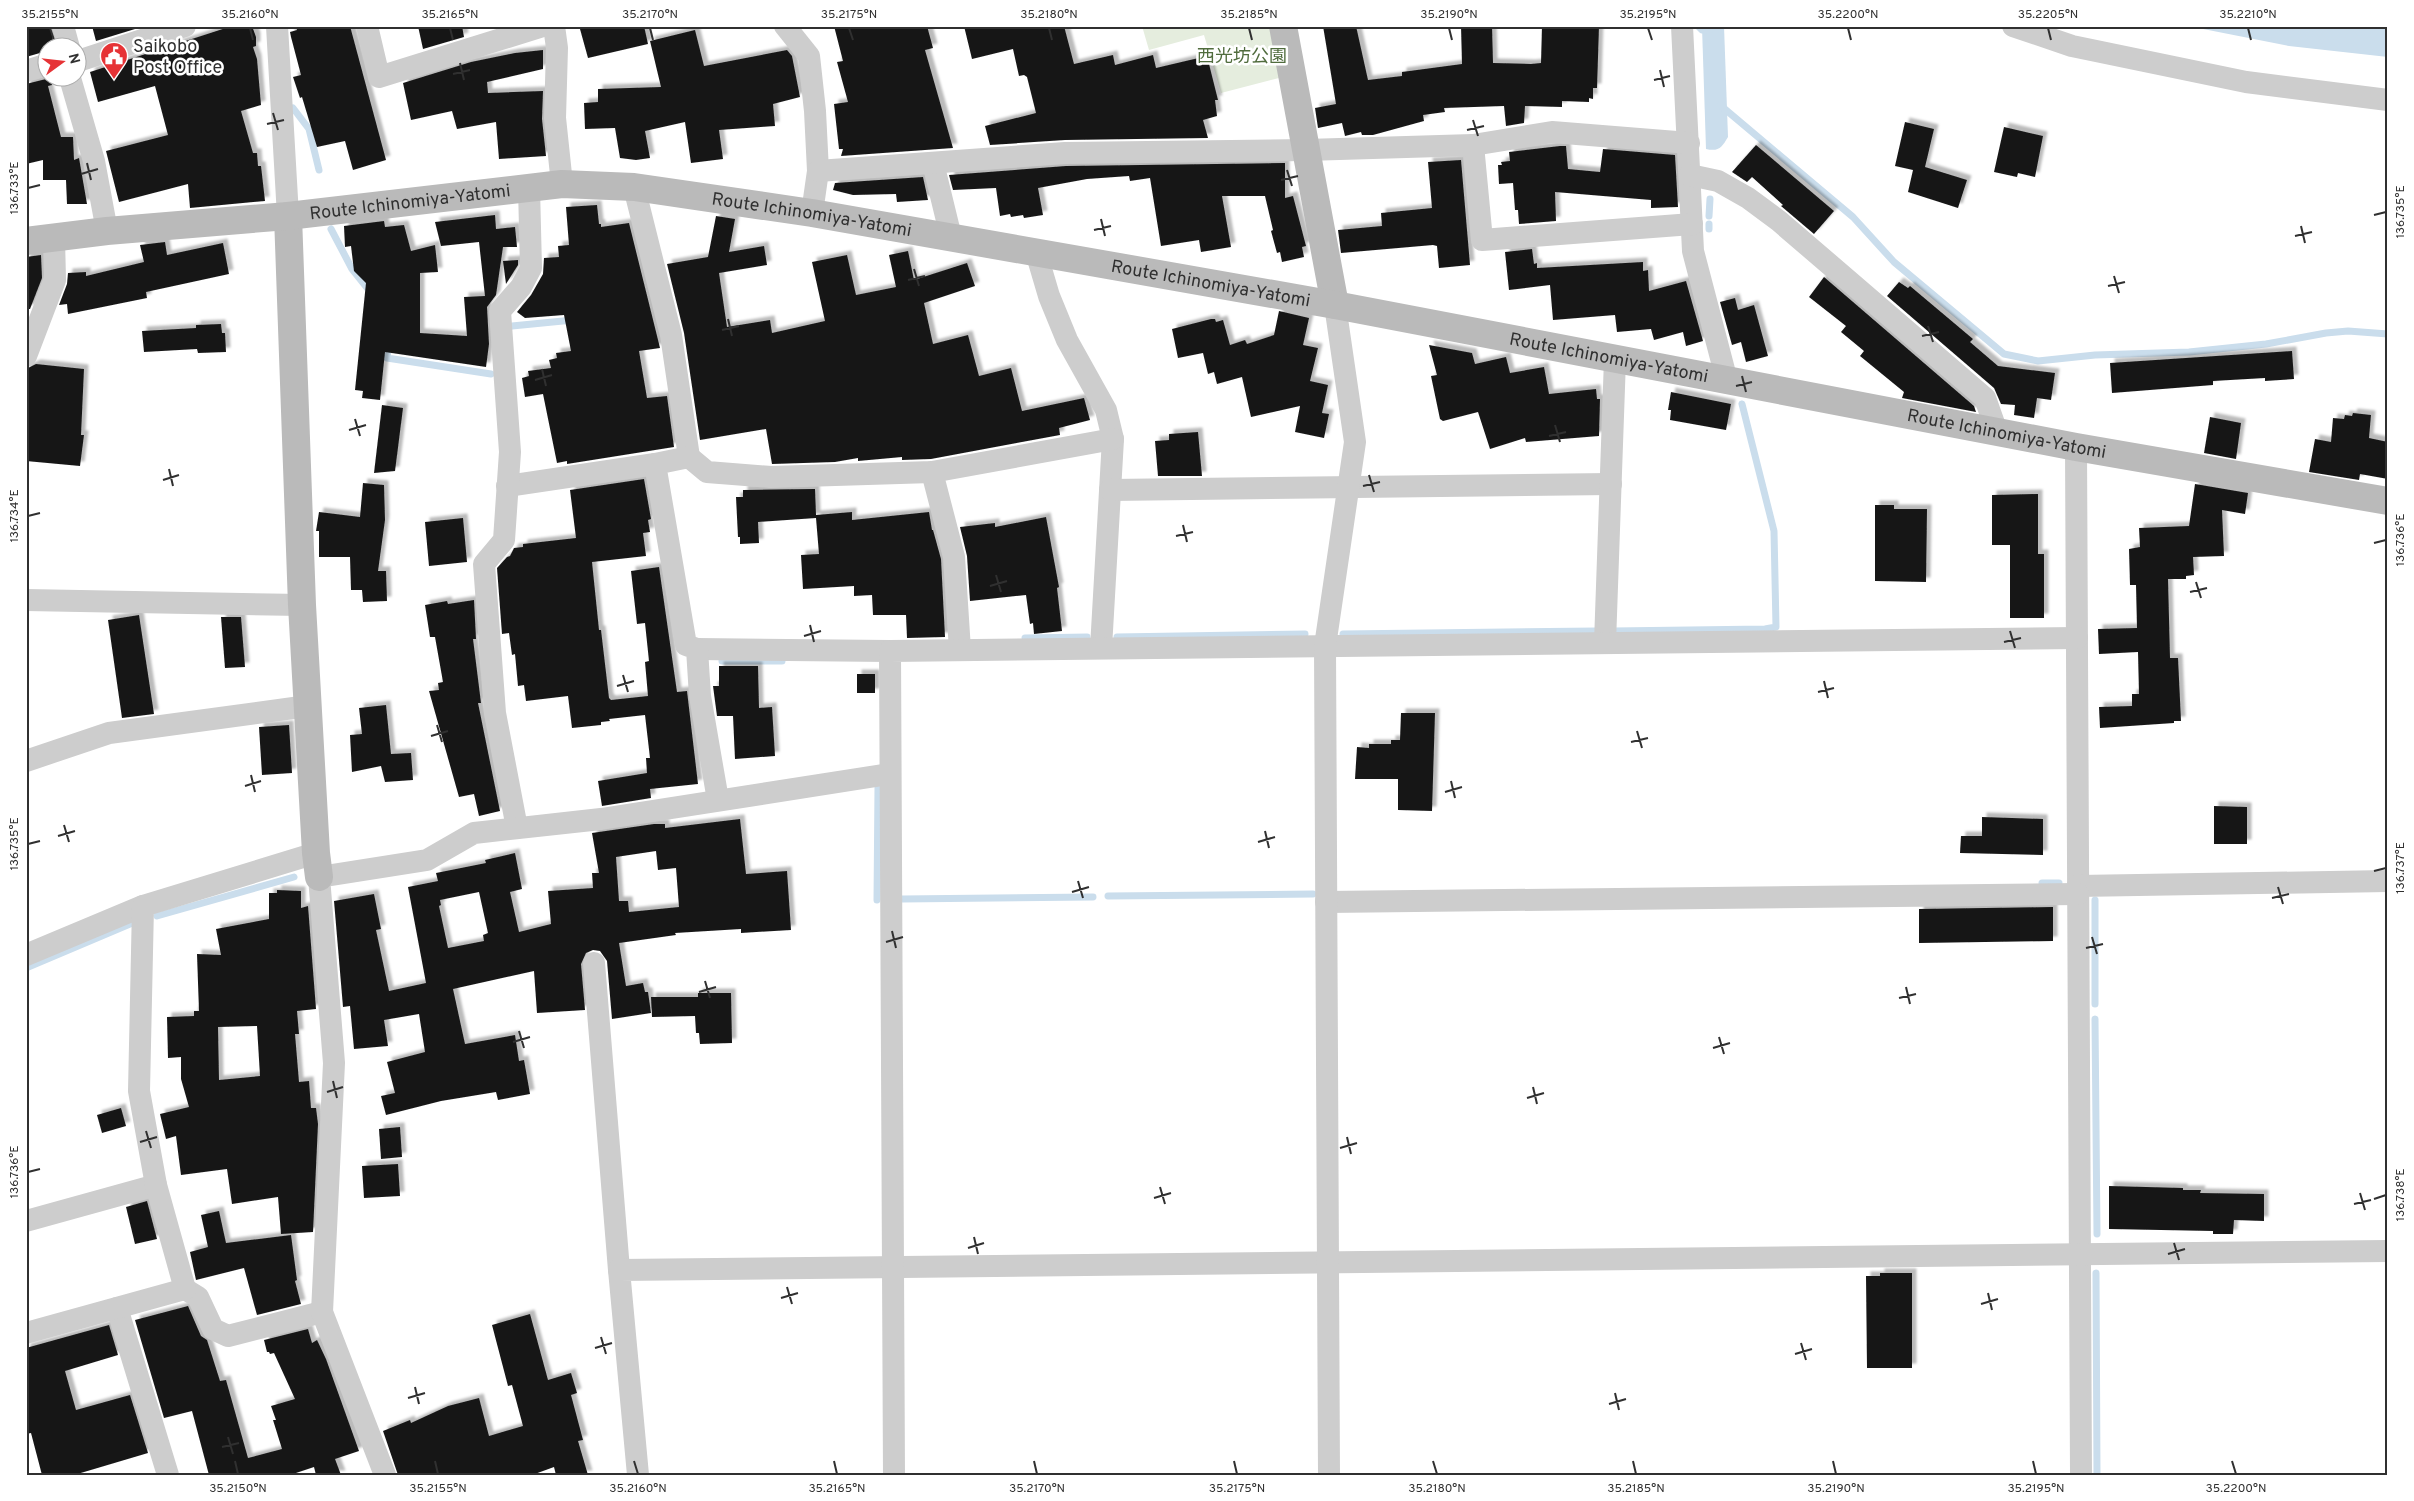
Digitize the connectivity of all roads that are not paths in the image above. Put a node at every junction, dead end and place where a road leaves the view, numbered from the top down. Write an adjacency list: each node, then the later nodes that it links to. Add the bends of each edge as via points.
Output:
1 (183, 26): 10 (street)
2 (276, 26): 25 (street)
3 (367, 26): 4 (street, via 379,77)
4 (542, 26)
5 (554, 26): 21 (street, via 557,48 554,118)
6 (786, 26): 19 (street, via 809,56)
7 (1283, 26): 17 (main road)
8 (1682, 26): 15 (street)
9 (2013, 26): 14 (street, via 2072,46 2246,82)
10 (88, 59)
11 (38, 67): 12 (street)
12 (26, 71)
13 (73, 88): 27 (street, via 94,162)
14 (2388, 100)
15 (1689, 143): 16 (street, via 1552,132); 20 (street)
16 (1473, 144): 17 (street); 26 (street, via 1482,240)
17 (1306, 150): 18 (street, via 1065,153); 32 (main road)
18 (933, 163): 19 (street); 28 (street)
19 (818, 171): 24 (street)
20 (1690, 175): 26 (street); 36 (street, via 1718,181 1778,221 1985,398)
21 (562, 184): 22 (main road, Route Ichinomiya-Yatomi); 23 (main road, Route Ichinomiya-Yatomi)
22 (634, 187): 24 (main road, Route Ichinomiya-Yatomi); 39 (street, via 671,335)
23 (529, 188): 25 (main road, Route Ichinomiya-Yatomi); 43 (street, via 531,268 521,287 500,311 510,452)
24 (812, 213): 28 (main road, Route Ichinomiya-Yatomi)
25 (288, 216): 27 (main road, Route Ichinomiya-Yatomi); 48 (main road)
26 (1692, 224): 35 (street, via 1693,251)
27 (107, 231): 29 (main road, Route Ichinomiya-Yatomi)
28 (951, 237): 31 (main road, Route Ichinomiya-Yatomi)
29 (54, 238): 30 (main road, Route Ichinomiya-Yatomi); 33 (street, via 56,280)
30 (26, 241)
31 (1036, 252): 32 (main road, Route Ichinomiya-Yatomi); 37 (street, via 1049,296 1068,340 1106,410)
32 (1335, 305): 34 (main road, Route Ichinomiya-Yatomi); 44 (street, via 1355,442)
33 (26, 356)
34 (1615, 359): 35 (main road, Route Ichinomiya-Yatomi); 42 (street)
35 (1727, 381): 36 (main road, Route Ichinomiya-Yatomi)
36 (1997, 432): 38 (main road, Route Ichinomiya-Yatomi)
37 (1113, 439): 41 (street); 45 (street)
38 (2076, 447): 46 (main road, Route Ichinomiya-Yatomi); 49 (street)
39 (689, 457): 40 (street); 41 (street, via 707,472 771,477)
40 (655, 464): 43 (street); 53 (street, via 686,646)
41 (932, 472): 54 (street, via 954,557)
42 (1610, 484): 44 (street); 50 (street)
43 (506, 486): 60 (street, via 504,540 484,564 495,714)
44 (1348, 487): 45 (street); 51 (street)
45 (1110, 490): 52 (street)
46 (2388, 501)
47 (26, 600): 48 (street)
48 (302, 605): 56 (main road)
49 (2077, 638): 50 (street); 63 (street)
50 (1605, 643): 51 (street)
51 (1325, 646): 52 (street); 64 (street)
52 (1101, 648): 54 (street)
53 (697, 649): 55 (street); 59 (street, via 700,696)
54 (960, 650): 55 (street)
55 (890, 651): 58 (street)
56 (308, 706): 57 (street, via 108,733); 61 (main road)
57 (26, 761)
58 (889, 774): 59 (street); 73 (street)
59 (718, 800): 60 (street, via 601,819)
60 (517, 828): 61 (street, via 474,833 427,860)
61 (317, 865): 65 (street); 77 (street, via 334,1063)
62 (2388, 882): 63 (street)
63 (2078, 890): 64 (street); 71 (street)
64 (1326, 902): 72 (street)
65 (143, 906): 66 (street); 68 (street, via 139,1091)
66 (26, 955)
67 (594, 963): 74 (street)
68 (156, 1185): 69 (street); 75 (street)
69 (26, 1222)
70 (2388, 1251): 71 (street)
71 (2080, 1254): 72 (street); 84 (street)
72 (1328, 1262): 73 (street); 83 (street)
73 (893, 1267): 74 (street); 82 (street)
74 (619, 1270): 81 (street)
75 (185, 1289): 76 (street); 77 (street, via 198,1297 213,1329 228,1336)
76 (117, 1308): 78 (street); 79 (street)
77 (322, 1312): 80 (street)
78 (26, 1333)
79 (168, 1475)
80 (385, 1475)
81 (638, 1475)
82 (894, 1475)
83 (1329, 1475)
84 (2082, 1475)

